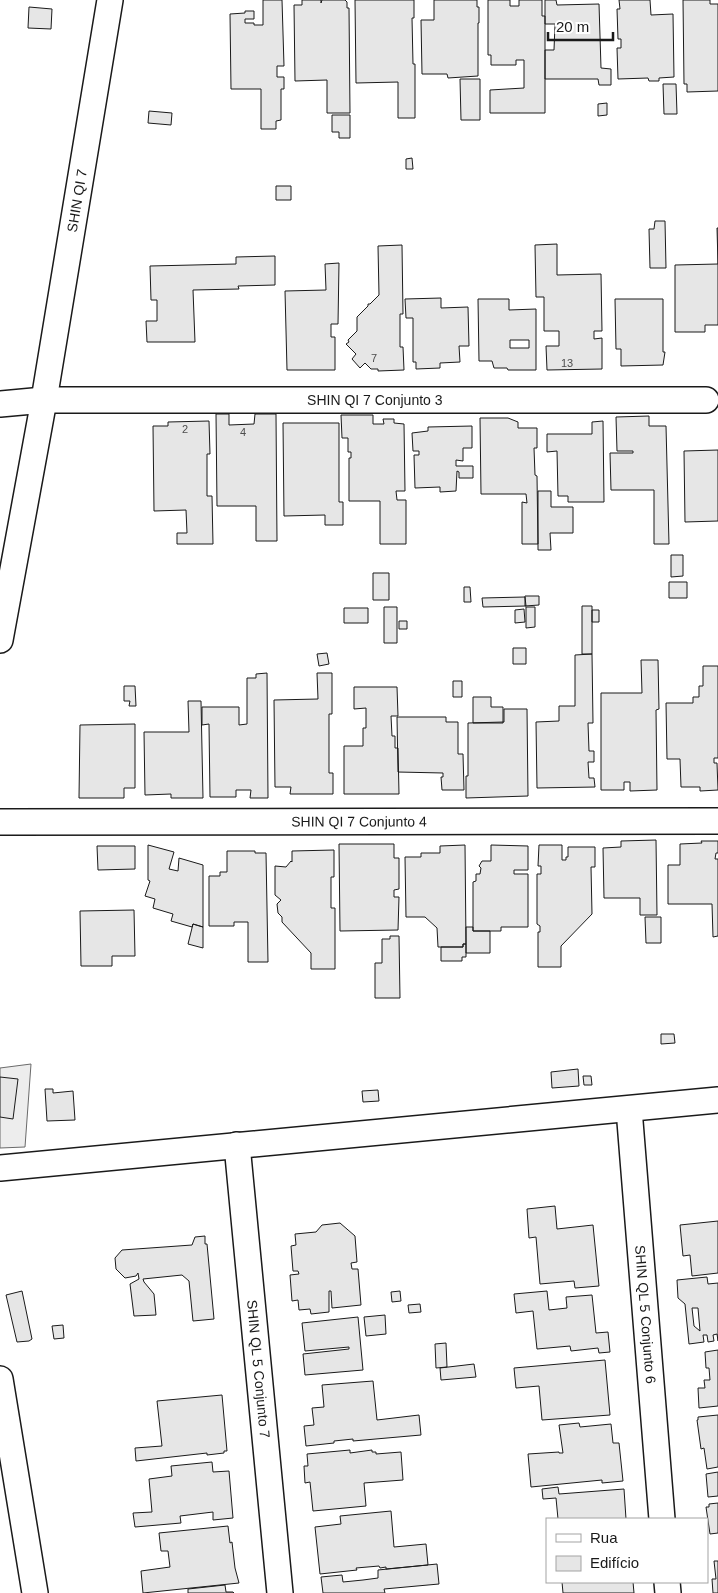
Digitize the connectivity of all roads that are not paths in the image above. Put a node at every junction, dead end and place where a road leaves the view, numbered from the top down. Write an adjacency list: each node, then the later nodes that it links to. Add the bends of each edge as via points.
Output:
1 (110, 0): 2 (street, SHIN QI 7)
2 (44, 400): 3 (street, SHIN QI 7 Conjunto 3); 4 (street); 5 (street, SHIN QI 7)
3 (706, 400)
4 (0, 404)
5 (0, 640)
6 (718, 821): 7 (street, SHIN QI 7 Conjunto 4)
7 (0, 822)
8 (718, 1100): 9 (street)
9 (629, 1109): 10 (street); 13 (street, SHIN QL 5 Conjunto 6)
10 (237, 1145): 11 (street); 15 (street, SHIN QL 5 Conjunto 7)
11 (0, 1168)
12 (0, 1379): 14 (street)
13 (662, 1518)
14 (35, 1593)
15 (280, 1593)

